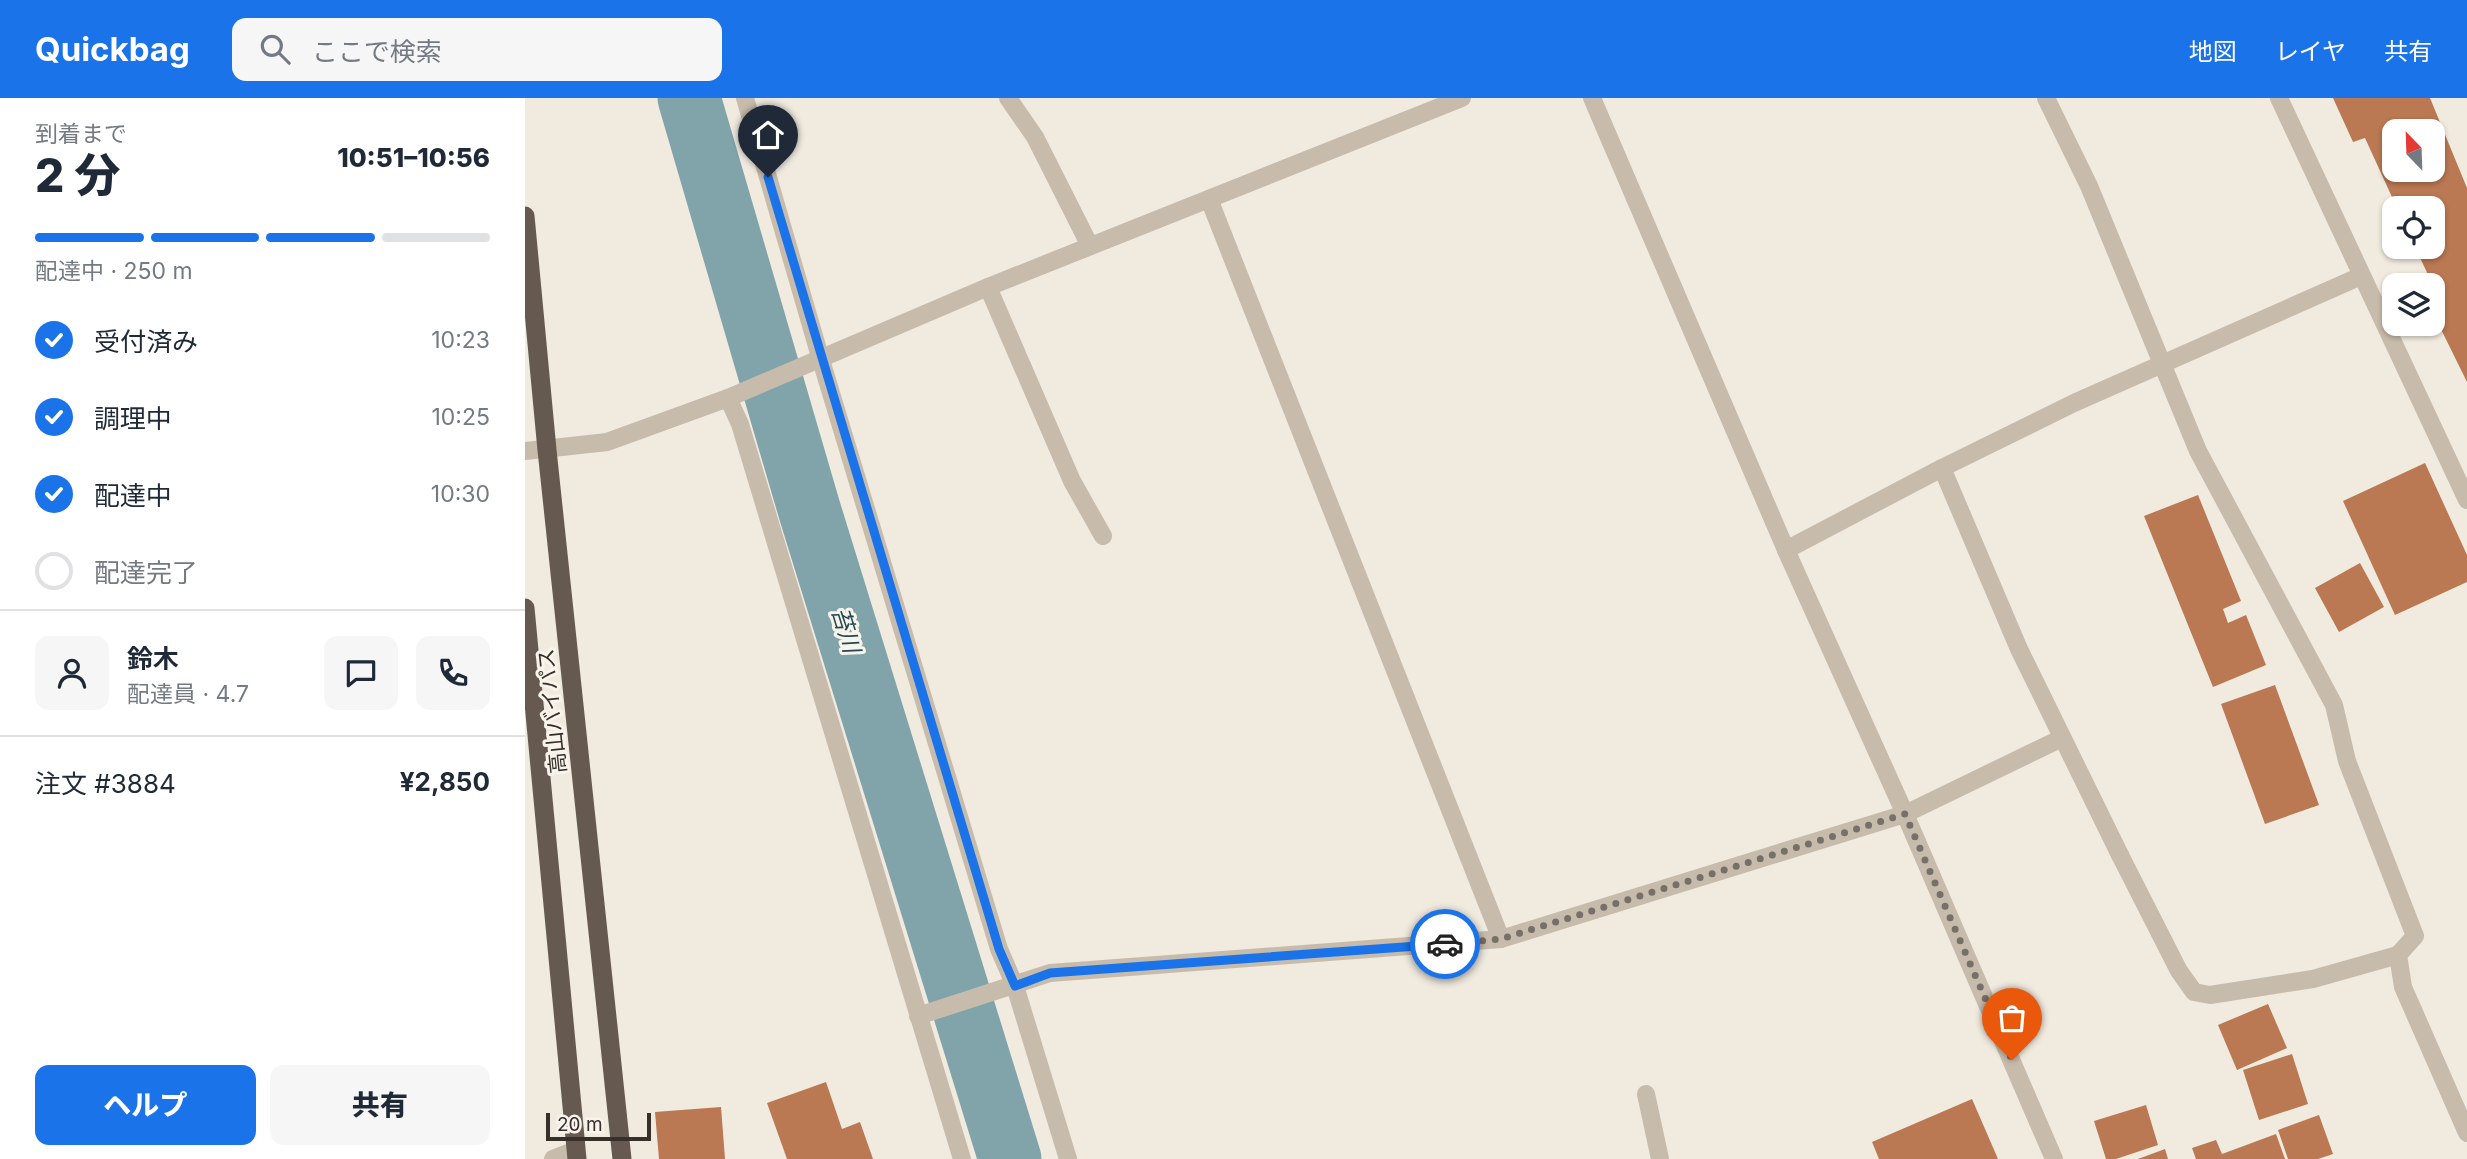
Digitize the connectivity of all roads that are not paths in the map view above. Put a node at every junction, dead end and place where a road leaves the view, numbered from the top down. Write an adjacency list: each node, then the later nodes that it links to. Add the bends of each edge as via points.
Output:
1 (745, 98): 12 (street)
2 (1008, 98): 9 (street, via 1035,137)
3 (1462, 98): 7 (street)
4 (1592, 98): 20 (street)
5 (2046, 98): 13 (street, via 2089,186)
6 (2279, 98): 10 (street)
7 (1209, 199): 9 (street); 25 (street)
8 (525, 216): 15 (highway, 高山バイパス)
9 (1090, 246): 11 (street)
10 (2361, 276): 13 (street); 18 (street)
11 (988, 287): 12 (street); 19 (street, via 1072,481)
12 (813, 363): 14 (street); 27 (street)
13 (2161, 363): 17 (street); 26 (street, via 2198,451 2334,705 2347,761 2415,936)
14 (734, 396): 15 (street, via 607,442); 28 (street)
15 (547, 450): 16 (street); 33 (highway, 高山バイパス)
16 (525, 451)
17 (1942, 468): 20 (street); 23 (street)
18 (2467, 500)
19 (1103, 536)
20 (1786, 550): 24 (street)
21 (525, 608): 22 (highway, 高山バイパス)
22 (528, 675): 31 (highway, 高山バイパス)
23 (2062, 738): 24 (street); 26 (street, via 2179,971 2194,992 2210,995 2313,979)
24 (1905, 814): 25 (street); 37 (street)
25 (1501, 939): 27 (street, via 1050,973)
26 (2398, 955): 30 (street, via 2403,987)
27 (1008, 988): 28 (street); 35 (street)
28 (924, 1015): 34 (street)
29 (1646, 1094): 36 (street)
30 (2467, 1133)
31 (576, 1154): 32 (street)
32 (553, 1159)
33 (622, 1159)
34 (962, 1159)
35 (1068, 1159)
36 (1660, 1159)
37 (2055, 1159)

